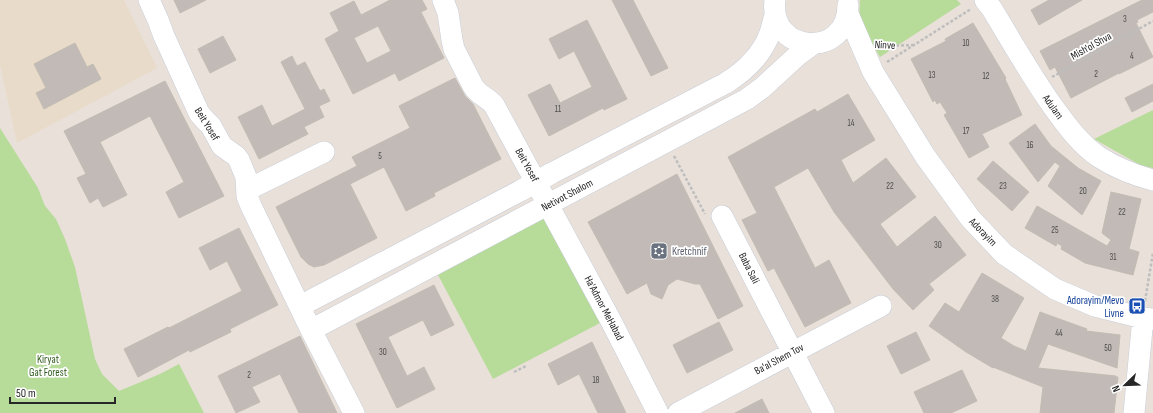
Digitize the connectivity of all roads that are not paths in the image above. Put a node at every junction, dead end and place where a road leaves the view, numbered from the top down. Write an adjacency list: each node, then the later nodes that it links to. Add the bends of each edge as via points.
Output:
1 (149, 0): 11 (street, Beit Yosef, via 199,113 211,126 222,146 239,160 246,177)
2 (443, 0): 10 (street, Beit Yosef, via 454,49 475,91 494,105)
3 (988, 3): 9 (street, Adulam, via 1038,85 1078,139 1099,157 1130,174)
4 (775, 7): 6 (street, Adorayim, via 778,24 786,34 802,43); 10 (street, via 771,33 765,45 747,68 737,76)
5 (848, 7): 6 (street, Netivot Shalom, via 845,22 840,30 834,36); 7 (street, Adorayim)
6 (820, 42): 7 (street, Adorayim, via 838,43); 12 (street, Netivot Shalom, via 798,54 747,99 667,142)
7 (877, 68): 16 (street, Adorayim, via 929,162 970,218 1004,254 1055,289 1095,306)
8 (324, 152): 11 (street)
9 (1153, 180)
10 (536, 182): 12 (street, Beit Yosef); 14 (street)
11 (247, 190): 14 (street, Beit Yosef, via 251,206)
12 (553, 214): 17 (street, Netivot Shalom); 20 (street, Ha'Admor MeHabad, via 612,321)
13 (722, 216): 18 (street, Baba Sali)
14 (300, 306): 17 (street)
15 (881, 306): 18 (street, Ba'al Shem Tov)
16 (1148, 319): 23 (street)
17 (311, 330): 19 (street)
18 (792, 352): 21 (street, Ba'al Shem Tov); 22 (street, Baba Sali)
19 (354, 413)
20 (658, 413)
21 (678, 413)
22 (824, 413)
23 (1134, 413)

